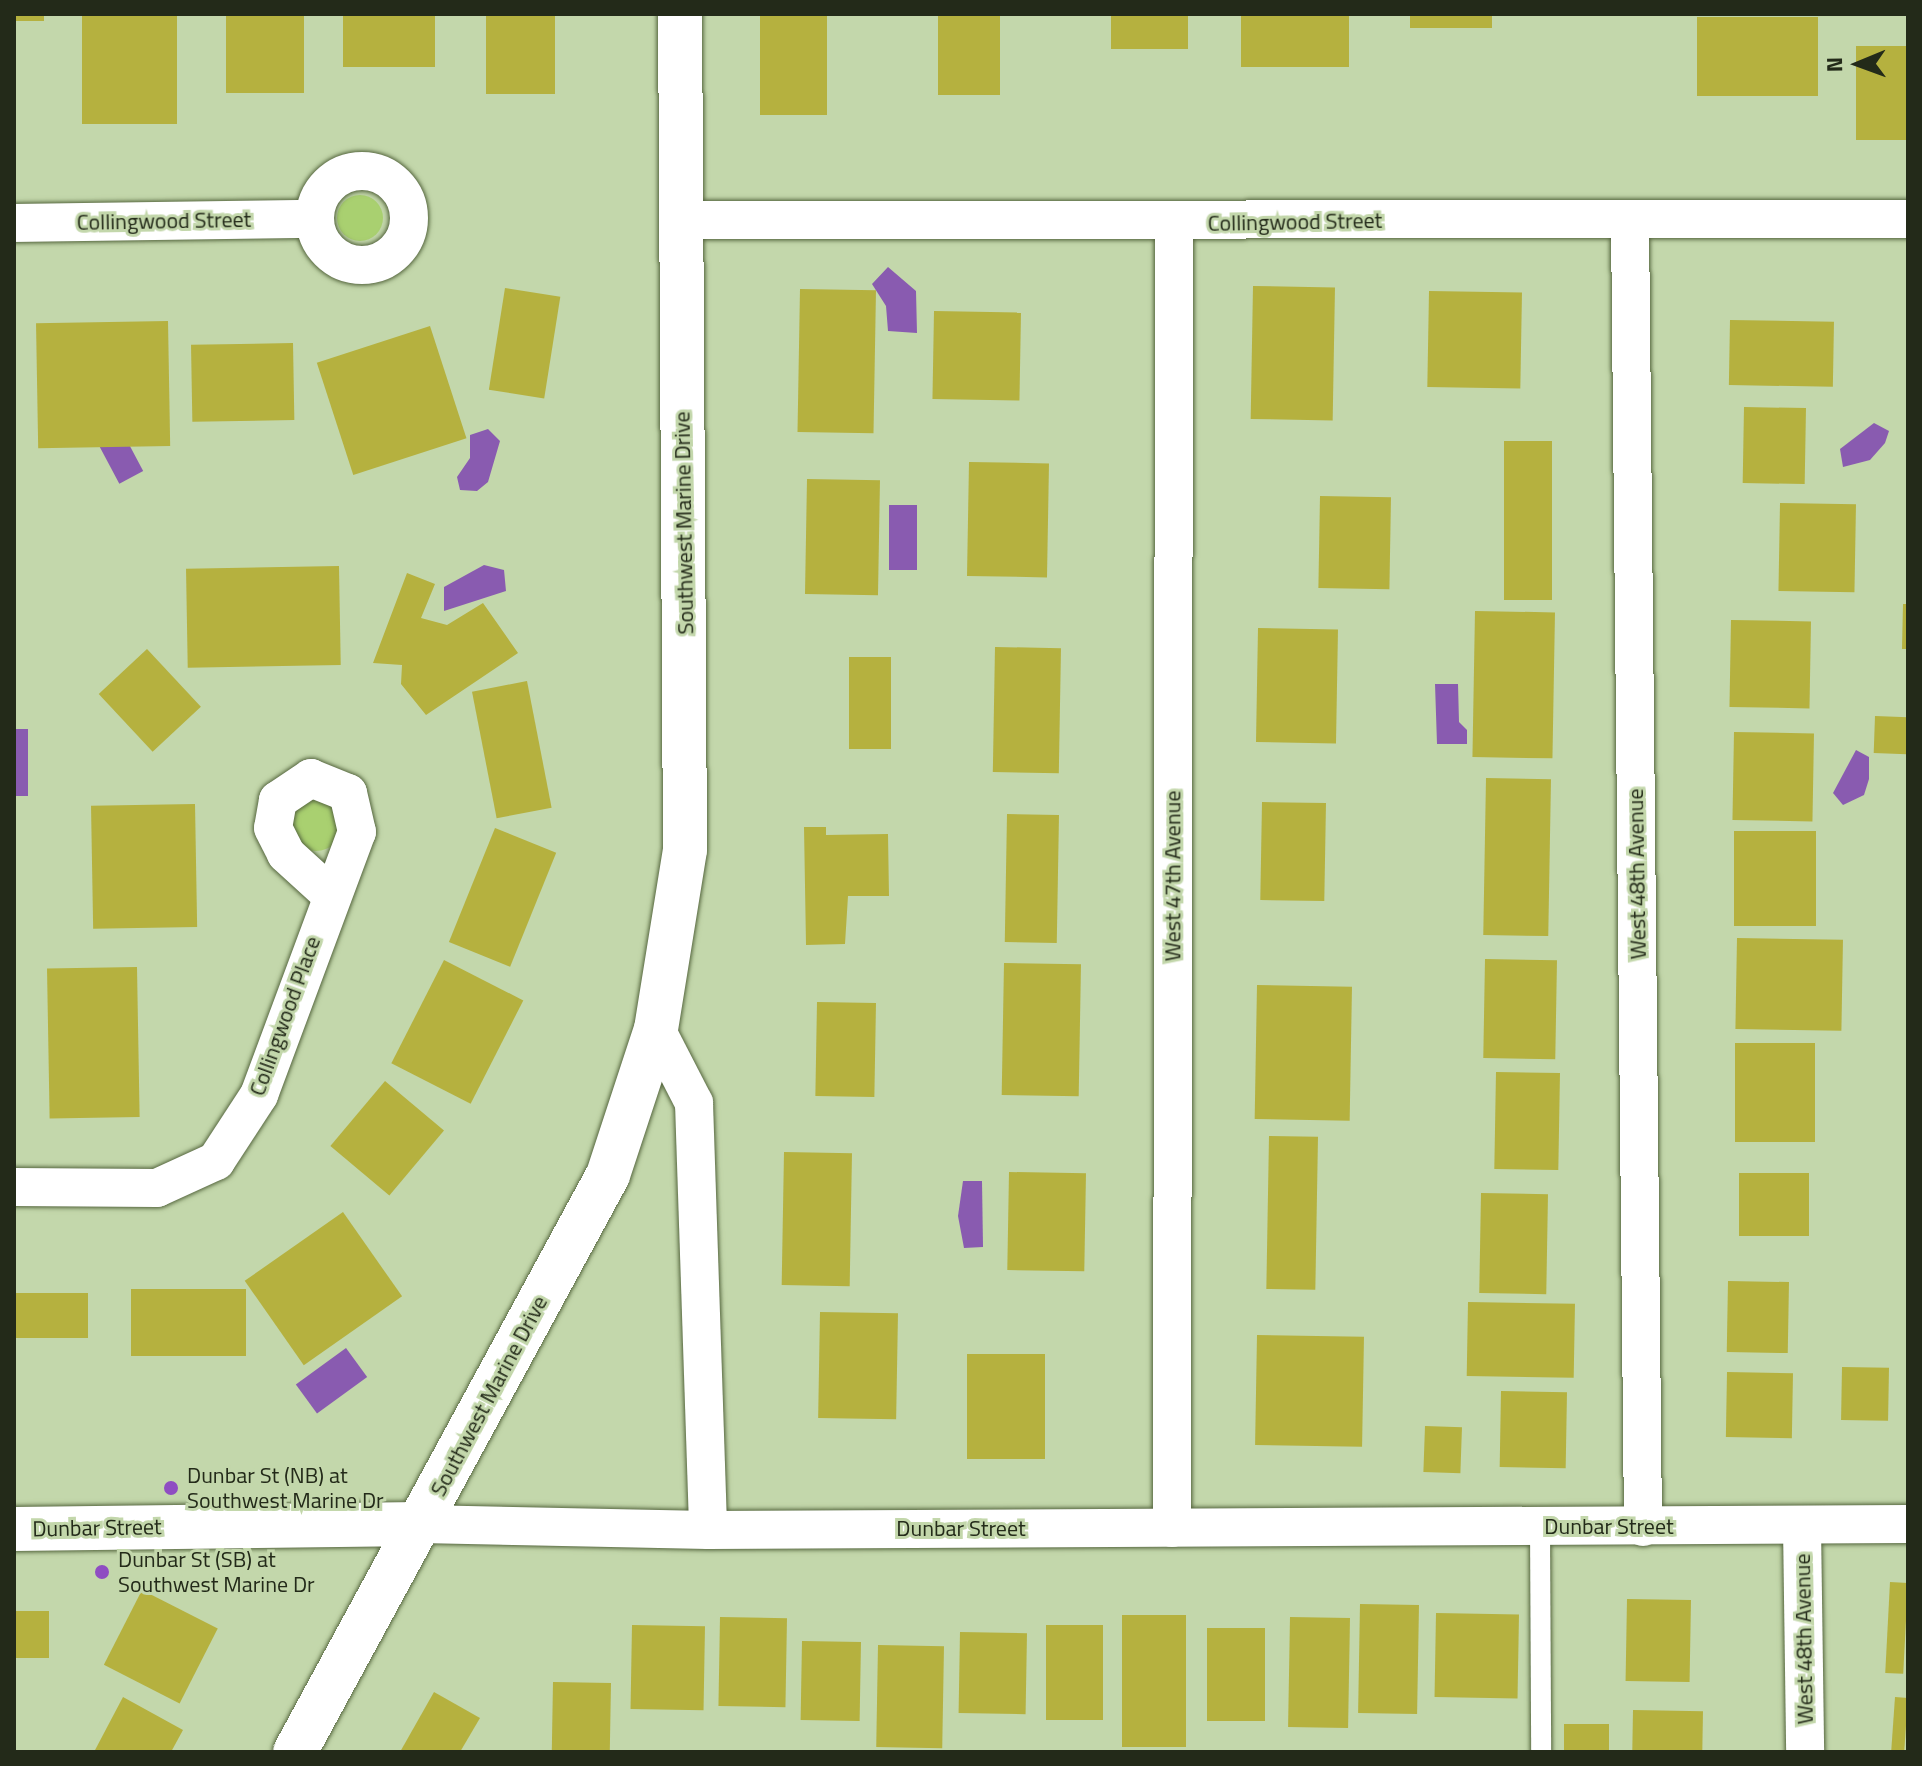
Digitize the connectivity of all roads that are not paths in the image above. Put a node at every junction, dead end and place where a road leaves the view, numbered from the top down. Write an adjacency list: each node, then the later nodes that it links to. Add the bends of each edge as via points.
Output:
1 (680, 14): 4 (main road, Southwest Marine Drive)
2 (314, 219): 6 (street, Collingwood Street)
3 (1908, 219): 5 (street, Collingwood Street)
4 (681, 220): 7 (street, Collingwood Street); 9 (main road, Southwest Marine Drive, via 685,850)
5 (1630, 220): 7 (street, Collingwood Street); 15 (street, West 48th Avenue)
6 (14, 223)
7 (1174, 223): 16 (street, West 47th Avenue)
8 (330, 894): 10 (street, Collingwood Place, via 259,1095 216,1161 157,1188)
9 (656, 1029): 11 (main road, Southwest Marine Drive, via 608,1175); 18 (street, via 694,1103)
10 (14, 1187)
11 (420, 1524): 17 (main road, Dunbar Street); 18 (street, Dunbar Street); 19 (main road, Southwest Marine Drive)
12 (1908, 1524): 13 (street, Dunbar Street)
13 (1802, 1526): 15 (street, Dunbar Street); 21 (street, West 48th Avenue)
14 (1540, 1527): 15 (street, Dunbar Street); 16 (street, Dunbar Street); 20 (lane)
15 (1643, 1527)
16 (1172, 1528): 18 (street, Dunbar Street)
17 (14, 1529)
18 (708, 1530)
19 (295, 1752)
20 (1541, 1752)
21 (1805, 1752)

